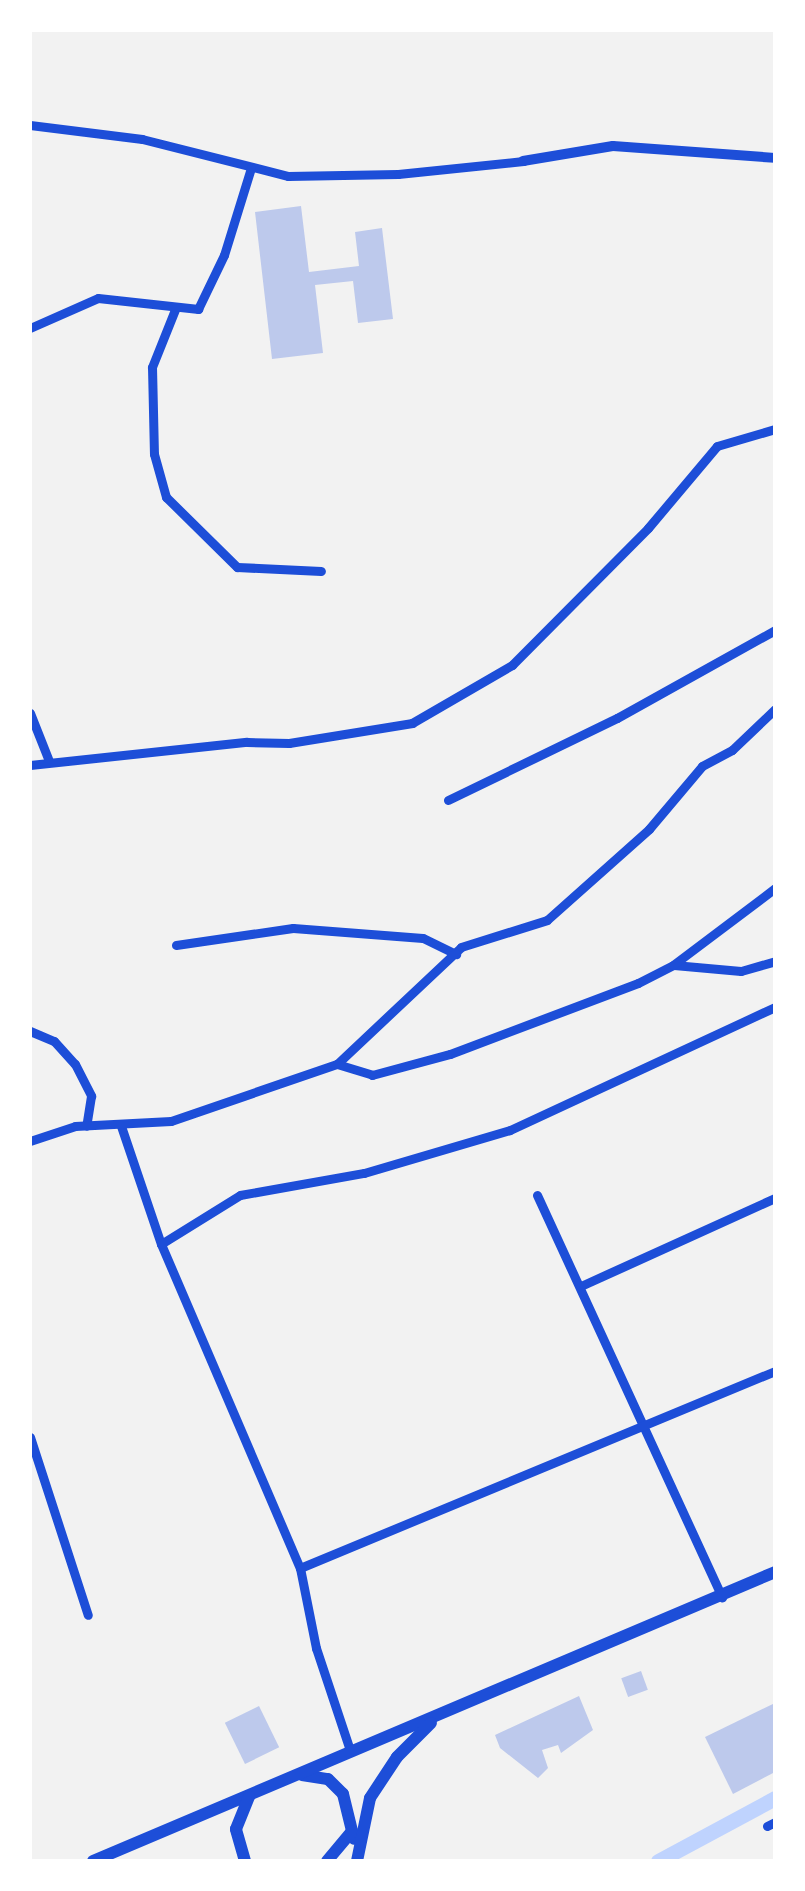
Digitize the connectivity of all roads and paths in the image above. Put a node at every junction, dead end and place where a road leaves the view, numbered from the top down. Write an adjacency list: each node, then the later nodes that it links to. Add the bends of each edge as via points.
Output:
1 (30, 125): 4 (street, via 142,139)
2 (775, 158): 3 (street, via 613,146)
3 (524, 161): 4 (street, via 398,174 288,176)
4 (250, 168): 5 (street, via 207,301 198,309)
5 (176, 308): 6 (street, via 98,298); 8 (street, via 152,367 153,440 166,497 237,567)
6 (30, 328)
7 (775, 429): 12 (street, via 717,446 648,528 512,665 412,723 289,743)
8 (322, 571)
9 (775, 630): 14 (street, via 618,718)
10 (774, 710): 17 (street, via 732,750 702,766 649,829 547,920)
11 (30, 713): 12 (street)
12 (49, 761): 13 (street)
13 (30, 765)
14 (448, 800)
15 (775, 888): 19 (street)
16 (176, 945): 17 (street, via 293,928 423,938)
17 (456, 954): 22 (street)
18 (775, 961): 19 (street, via 741,971)
19 (673, 965): 22 (street, via 401,1070 372,1075)
20 (775, 1007): 28 (street, via 510,1130 364,1173 240,1195)
21 (30, 1031): 23 (street, via 54,1040 74,1064 91,1096)
22 (337, 1064): 24 (street, via 171,1122)
23 (86, 1126): 24 (street); 25 (street)
24 (121, 1126): 28 (street)
25 (30, 1141)
26 (537, 1194): 29 (street)
27 (775, 1198): 29 (street)
28 (161, 1244): 33 (street)
29 (584, 1285): 31 (street)
30 (775, 1371): 31 (street)
31 (642, 1429): 33 (street); 35 (street)
32 (30, 1436): 36 (street)
33 (300, 1568): 38 (street, via 316,1648)
34 (775, 1573): 35 (main road)
35 (723, 1599): 37 (main road)
36 (88, 1615)
37 (411, 1729): 38 (main road); 41 (main road)
38 (350, 1750): 39 (main road)
39 (295, 1775): 40 (main road); 41 (main road, via 328,1779 349,1805)
40 (249, 1797): 42 (main road); 43 (main road, via 236,1828)
41 (357, 1833): 44 (main road); 45 (main road)
42 (93, 1861)
43 (245, 1861)
44 (327, 1861)
45 (356, 1861)

